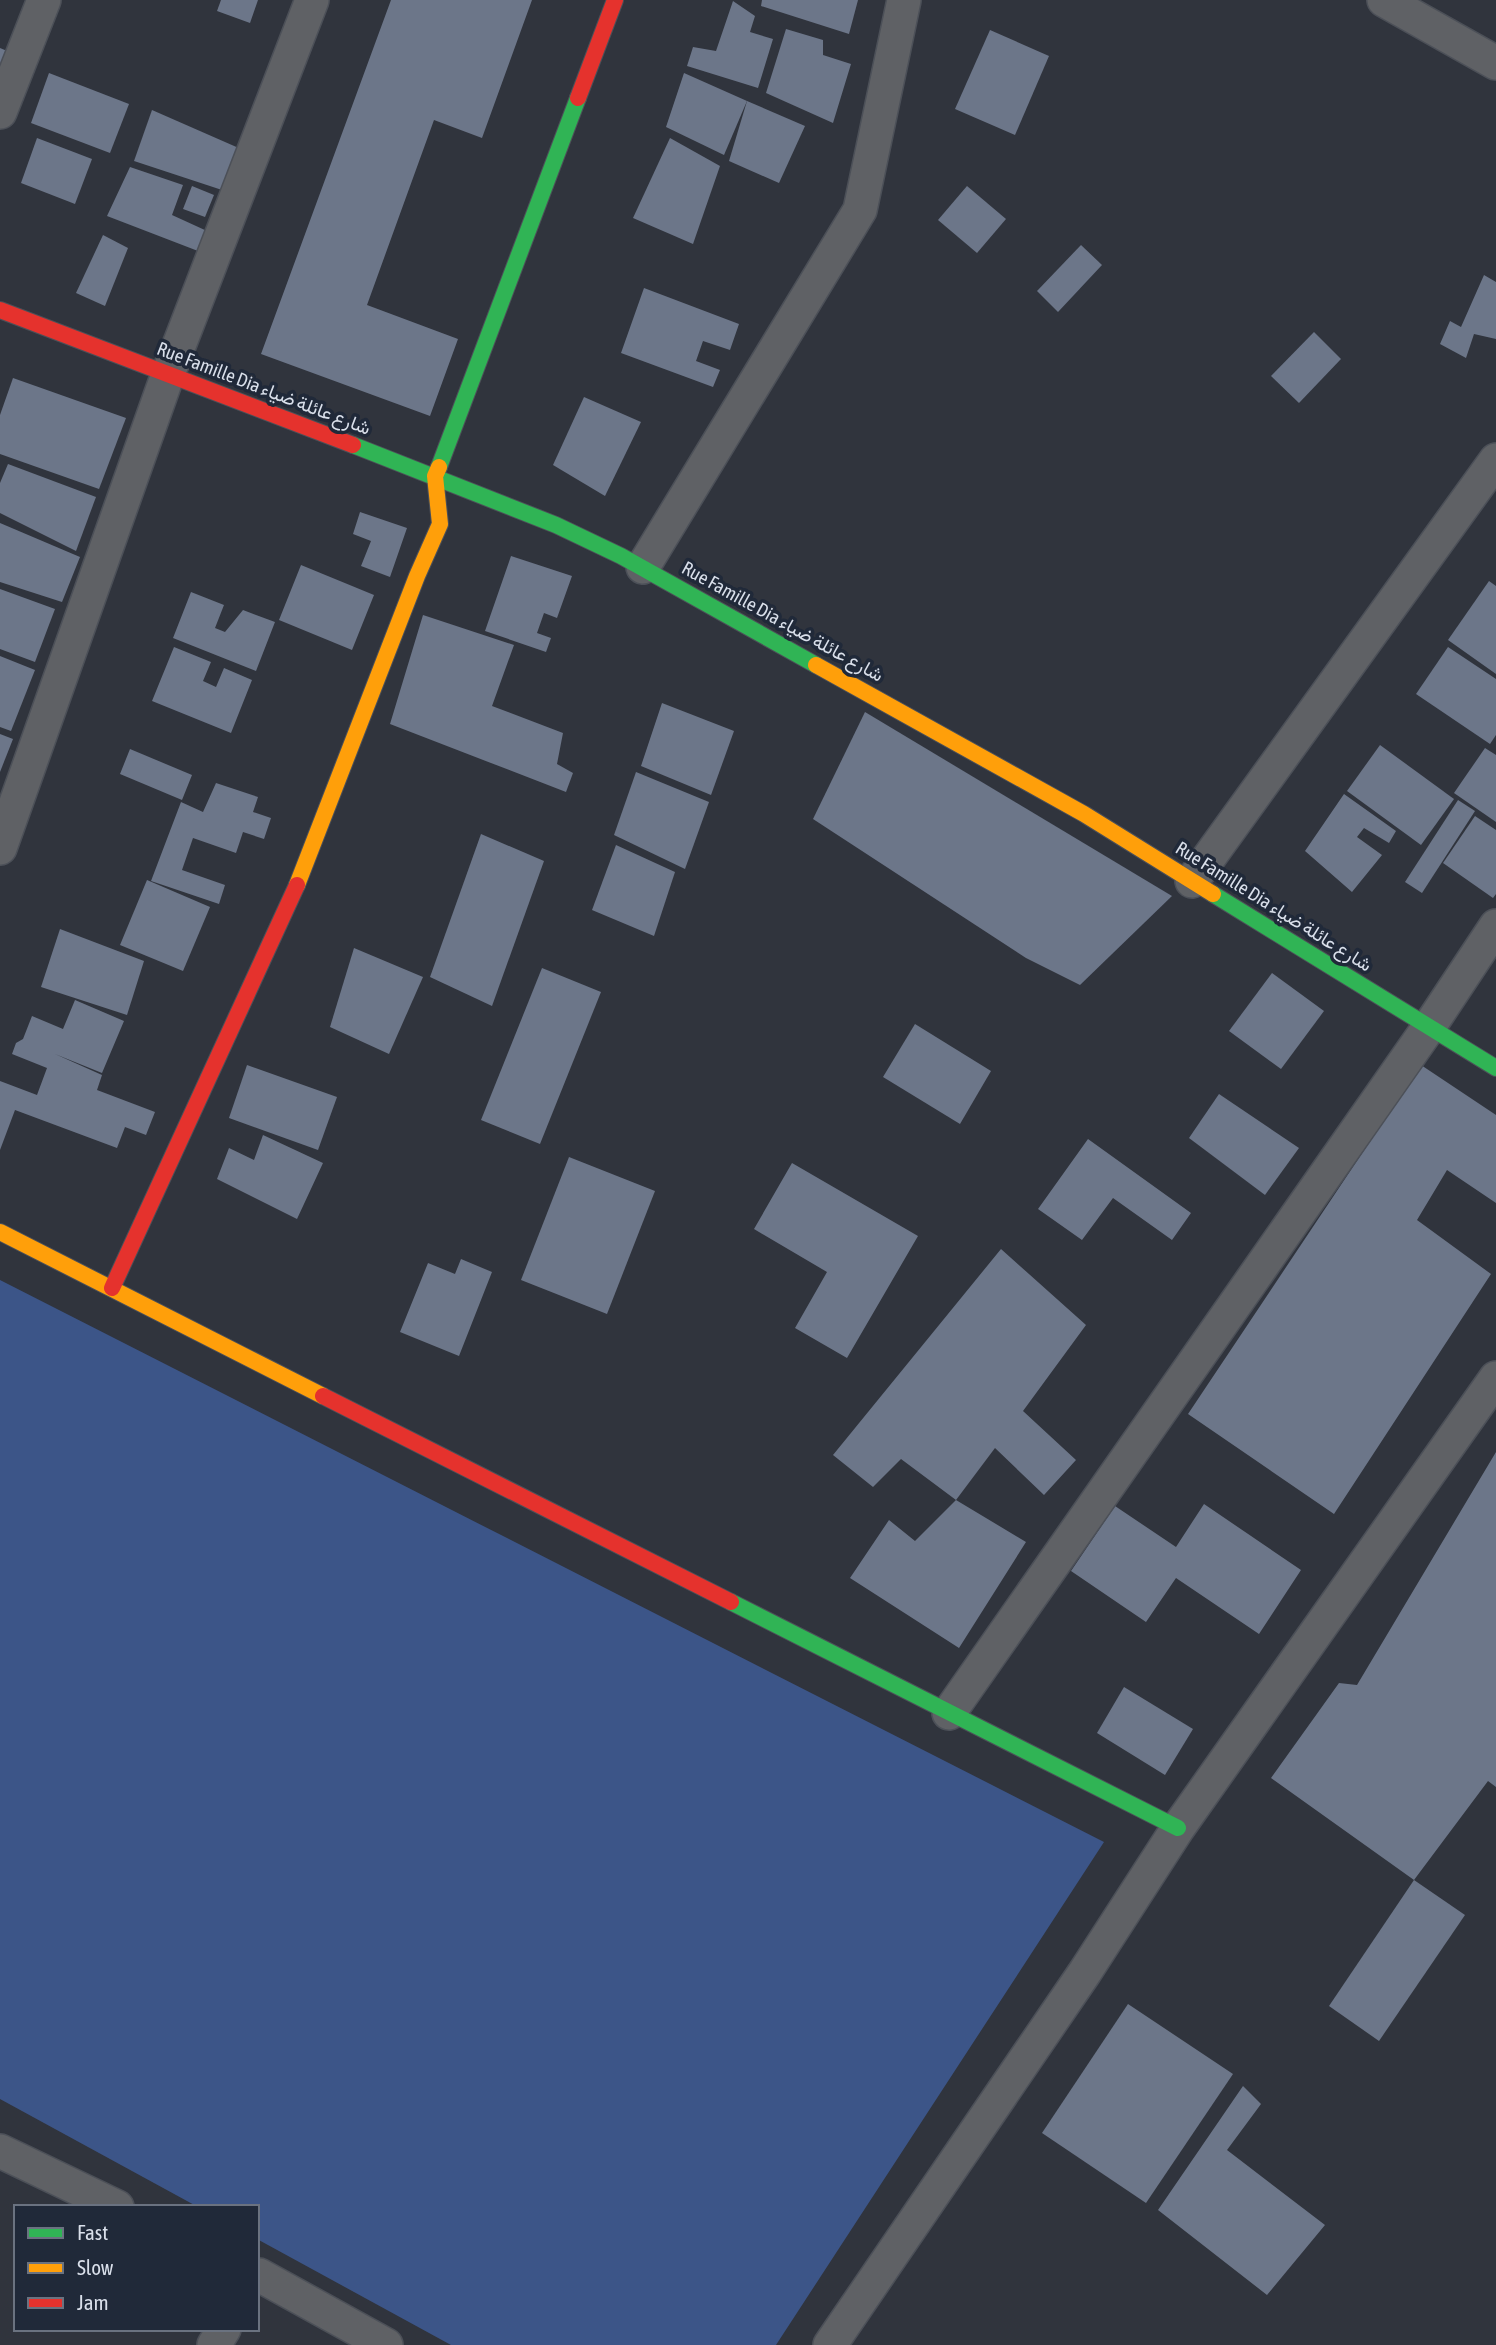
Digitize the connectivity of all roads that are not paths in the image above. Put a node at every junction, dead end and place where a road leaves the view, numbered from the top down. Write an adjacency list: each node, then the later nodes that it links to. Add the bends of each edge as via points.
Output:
1 (44, 0): 7 (street)
2 (312, 0): 9 (street)
3 (615, 0): 11 (street)
4 (904, 0): 12 (street, via 860,210)
5 (1384, 0): 6 (street)
6 (1496, 63)
7 (0, 113)
8 (0, 310): 9 (street, Rue Famille Dia شارع عائلة ضياء)
9 (168, 374): 11 (street, Rue Famille Dia شارع عائلة ضياء); 13 (street)
10 (1496, 460): 14 (street)
11 (435, 477): 12 (street, Rue Famille Dia شارع عائلة ضياء, via 556,525); 19 (street, via 440,523 297,884)
12 (643, 567): 14 (street, Rue Famille Dia شارع عائلة ضياء, via 1084,814)
13 (0, 848)
14 (1192, 880): 16 (street, Rue Famille Dia شارع عائلة ضياء)
15 (1496, 926): 16 (street)
16 (1429, 1027): 17 (street, Rue Famille Dia شارع عائلة ضياء); 21 (street)
17 (1496, 1068)
18 (0, 1232): 19 (street)
19 (112, 1288): 21 (street)
20 (1496, 1378): 22 (street)
21 (949, 1713): 22 (street)
22 (1178, 1828): 27 (street)
23 (0, 2151): 24 (street)
24 (113, 2205)
25 (259, 2277): 26 (street)
26 (386, 2345)
27 (830, 2345)

